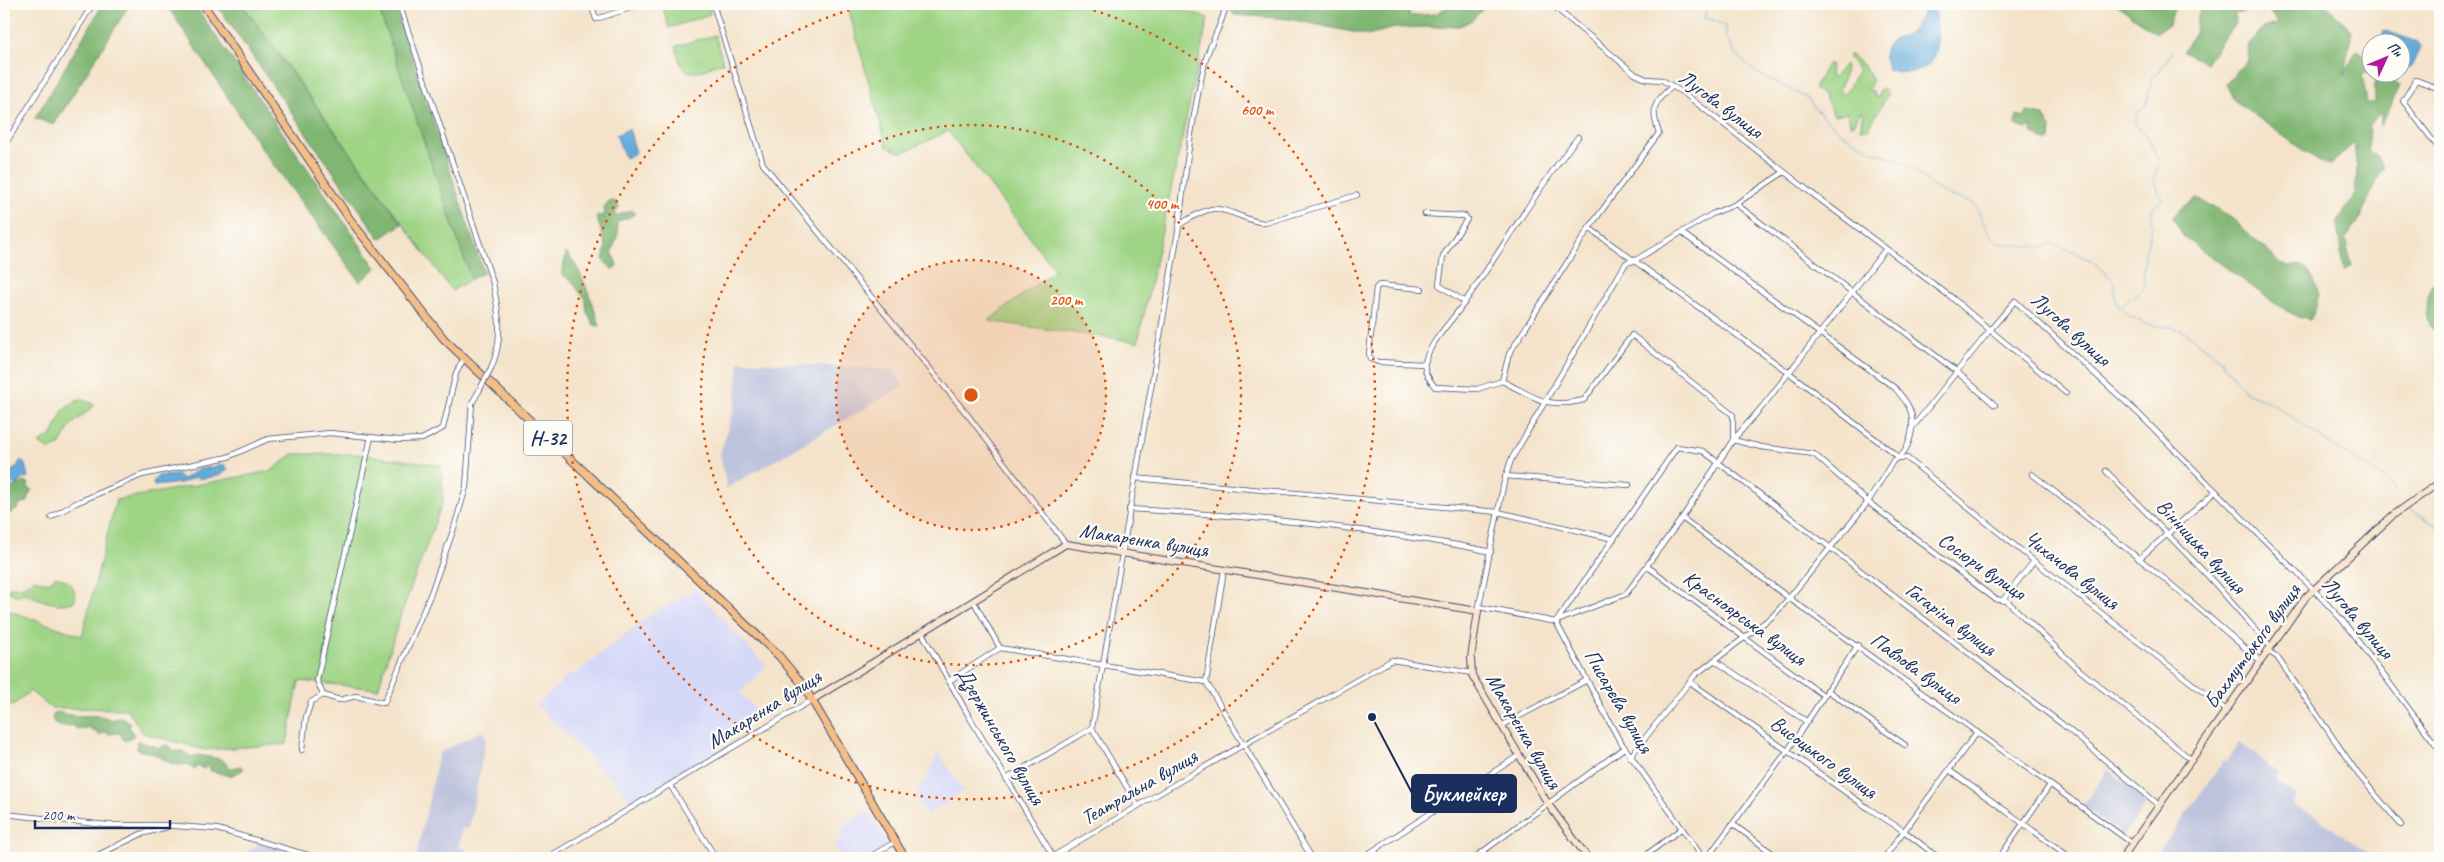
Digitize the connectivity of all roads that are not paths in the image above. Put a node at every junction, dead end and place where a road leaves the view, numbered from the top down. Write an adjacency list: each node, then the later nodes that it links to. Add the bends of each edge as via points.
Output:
1 (93, 4): 12 (street)
2 (203, 4): 28 (main road, Н-32, via 351,221 444,339)
3 (399, 4): 84 (street, bridge, via 493,283 500,338 491,368 472,403 466,487 454,528 431,593 384,704 356,696 340,700)
4 (591, 4): 5 (street, via 596,19)
5 (643, 4)
6 (714, 4): 55 (street, via 763,164 970,418)
7 (1226, 4): 18 (street, via 1202,74)
8 (1551, 4): 9 (street, Лугова вулиця, via 1635,74)
9 (1673, 86): 14 (street, Лугова вулиця); 19 (street, via 1658,98 1654,110 1659,132)
10 (2440, 89): 13 (street, via 2416,80 2403,101)
11 (1578, 137): 25 (street)
12 (4, 146)
13 (2440, 150)
14 (1784, 172): 16 (street); 21 (street, Лугова вулиця)
15 (1357, 195): 18 (street, via 1265,223 1216,209)
16 (1736, 204): 20 (street, via 1712,214); 24 (street)
17 (1425, 214): 25 (street, via 1465,216 1467,219 1443,256 1439,285)
18 (1180, 225): 44 (street)
19 (1589, 228): 22 (street, Чихачова вулиця); 32 (street, via 1510,354)
20 (1682, 233): 22 (street); 27 (street)
21 (1885, 250): 24 (street); 26 (street, Лугова вулиця, via 1951,297)
22 (1634, 261): 31 (street, Чихачова вулиця); 34 (street, via 1626,263)
23 (1422, 289): 29 (street, via 1379,285 1376,288 1369,354 1370,359 1378,362)
24 (1850, 293): 27 (street); 30 (street)
25 (1465, 302): 29 (street, via 1431,348)
26 (1990, 330): 30 (street); 33 (street); 47 (street, Лугова вулиця, via 2015,301 2139,414)
27 (1818, 332): 31 (street); 36 (street, via 1895,388 1913,416)
28 (464, 358): 37 (street, via 456,373 443,428 422,440); 85 (main road, Н-32, via 779,656)
29 (1424, 364): 32 (street, via 1426,375 1435,387 1477,389)
30 (1956, 371): 35 (street); 36 (street)
31 (1788, 372): 38 (street); 39 (street, Чихачова вулиця)
32 (1502, 381): 34 (street)
33 (2066, 393)
34 (1545, 403): 38 (street, via 1562,405 1584,400 1632,335 1733,415); 43 (street, via 1511,460)
35 (1994, 405)
36 (1912, 428): 39 (street, via 1911,438)
37 (371, 437): 51 (street, via 330,433 268,439 228,458 142,475); 84 (street, via 317,680)
38 (1733, 440): 40 (street); 48 (street, Сосюри вулиця, via 1814,454)
39 (1900, 458): 48 (street, via 1893,460); 60 (street, Чихачова вулиця, via 1906,458)
40 (1719, 462): 52 (street); 54 (street, Гагаріна вулиця, via 1703,451 1677,447); 56 (street, Гагаріна вулиця)
41 (2106, 471): 53 (street, Вінницька вулиця)
42 (2032, 474): 59 (street)
43 (1506, 476): 46 (street); 50 (street)
44 (1135, 478): 49 (street); 50 (street)
45 (2440, 482): 63 (street, Бахмутського вулиця, via 2392,516)
46 (1629, 485)
47 (2216, 491): 53 (street); 63 (street, Лугова вулиця)
48 (1868, 502): 56 (street); 65 (street, Сосюри вулиця, via 1995,599)
49 (1129, 509): 57 (street, via 1229,514 1342,526); 58 (street)
50 (1498, 512): 54 (street); 57 (street)
51 (51, 517)
52 (1682, 518): 61 (street); 64 (street, Павлова вулиця)
53 (2168, 534): 59 (street); 73 (street, Вінницька вулиця)
54 (1614, 539): 68 (street)
55 (1066, 544): 58 (street, Макаренка вулиця); 66 (street, Макаренка вулиця)
56 (1832, 548): 64 (street); 105 (street, Гагаріна вулиця, via 2062,724)
57 (1490, 552): 67 (street)
58 (1122, 554): 62 (street, Макаренка вулиця); 76 (street)
59 (2139, 558): 75 (street)
60 (2034, 561): 65 (street); 86 (street, Чихачова вулиця)
61 (1648, 567): 68 (street, via 1626,594); 70 (street, Красноярська вулиця)
62 (1224, 570): 67 (street, Макаренка вулиця); 80 (street)
63 (2313, 589): 73 (street, Бахмутського вулиця); 96 (street, Лугова вулиця, via 2342,620)
64 (1790, 598): 70 (street); 71 (street, Павлова вулиця)
65 (2003, 600): 99 (street, Сосюри вулиця, via 2077,668)
66 (974, 602): 69 (street, Макаренка вулиця); 72 (street)
67 (1478, 609): 68 (street); 77 (street, Макаренка вулиця)
68 (1556, 622): 78 (street, Писарєва вулиця)
69 (922, 633): 79 (street, Дзержинського вулиця); 85 (street, Макаренка вулиця)
70 (1746, 638): 74 (street); 83 (street, Красноярська вулиця)
71 (1858, 645): 82 (street); 90 (street, Павлова вулиця)
72 (1000, 648): 76 (street); 79 (street)
73 (2269, 648): 75 (street, Бахмутського вулиця); 110 (street, Вінницька вулиця, via 2358,774)
74 (1714, 660): 81 (street); 87 (street)
75 (2259, 660): 86 (street, Бахмутського вулиця)
76 (1104, 665): 80 (street); 89 (street)
77 (1472, 673): 88 (street, Макаренка вулиця); 91 (street, Театральна вулиця, via 1392,660)
78 (1587, 680): 88 (street); 93 (street, Писарєва вулиця)
79 (949, 681): 101 (street, Дзержинського вулиця)
80 (1206, 682): 91 (street)
81 (1690, 682): 95 (street, Висоцького вулиця); 98 (street)
82 (1828, 690): 83 (street); 92 (street)
83 (1823, 695): 87 (street)
84 (323, 696): 94 (street, via 311,702)
85 (812, 700): 102 (street, Макаренка вулиця); 114 (main road, Н-32)
86 (2225, 709): 99 (street, Бахмутського вулиця)
87 (1806, 721): 95 (street)
88 (1501, 726): 97 (street, Макаренка вулиця)
89 (1092, 728): 101 (street); 106 (street)
90 (1977, 732): 100 (street); 103 (street, Павлова вулиця)
91 (1246, 745): 106 (street, Театральна вулиця); 124 (street)
92 (1905, 745)
93 (1624, 748): 98 (street, Писарєва вулиця); 104 (street)
94 (302, 750)
95 (1788, 750): 109 (street); 113 (street, Висоцького вулиця)
96 (2440, 750)
97 (1518, 756): 104 (street, Макаренка вулиця); 116 (street)
98 (1630, 757): 112 (street, Писарєва вулиця)
99 (2192, 760): 105 (street, Бахмутського вулиця)
100 (1949, 770): 108 (street); 113 (street)
101 (1006, 778): 117 (street, Дзержинського вулиця)
102 (670, 785): 120 (street, Макаренка вулиця); 121 (street)
103 (2050, 785): 108 (street); 115 (street, Павлова вулиця)
104 (1548, 804): 127 (street); 128 (street, Макаренка вулиця)
105 (2159, 805): 115 (street, Бахмутського вулиця)
106 (1138, 806): 117 (street, Театральна вулиця)
107 (4, 814): 111 (street, via 107,825)
108 (2024, 824): 134 (street); 135 (street)
109 (1734, 825): 130 (street); 131 (street)
110 (2400, 825)
111 (172, 826): 118 (street, via 141,834); 119 (street, via 217,829)
112 (1681, 829): 129 (street); 130 (street, Писарєва вулиця)
113 (1904, 831): 132 (street); 133 (street, Висоцького вулиця)
114 (895, 842): 122 (street); 123 (main road, Н-32)
115 (2132, 843): 136 (street, Бахмутського вулиця)
116 (1375, 851): 125 (street); 126 (street)
117 (1052, 857)
118 (92, 858)
119 (318, 858)
120 (547, 858)
121 (716, 858)
122 (868, 858)
123 (905, 858)
124 (1312, 858)
125 (1362, 858)
126 (1379, 858)
127 (1474, 858)
128 (1588, 858)
129 (1642, 858)
130 (1705, 858)
131 (1779, 858)
132 (1884, 858)
133 (1939, 858)
134 (1999, 858)
135 (2071, 858)
136 (2122, 858)

